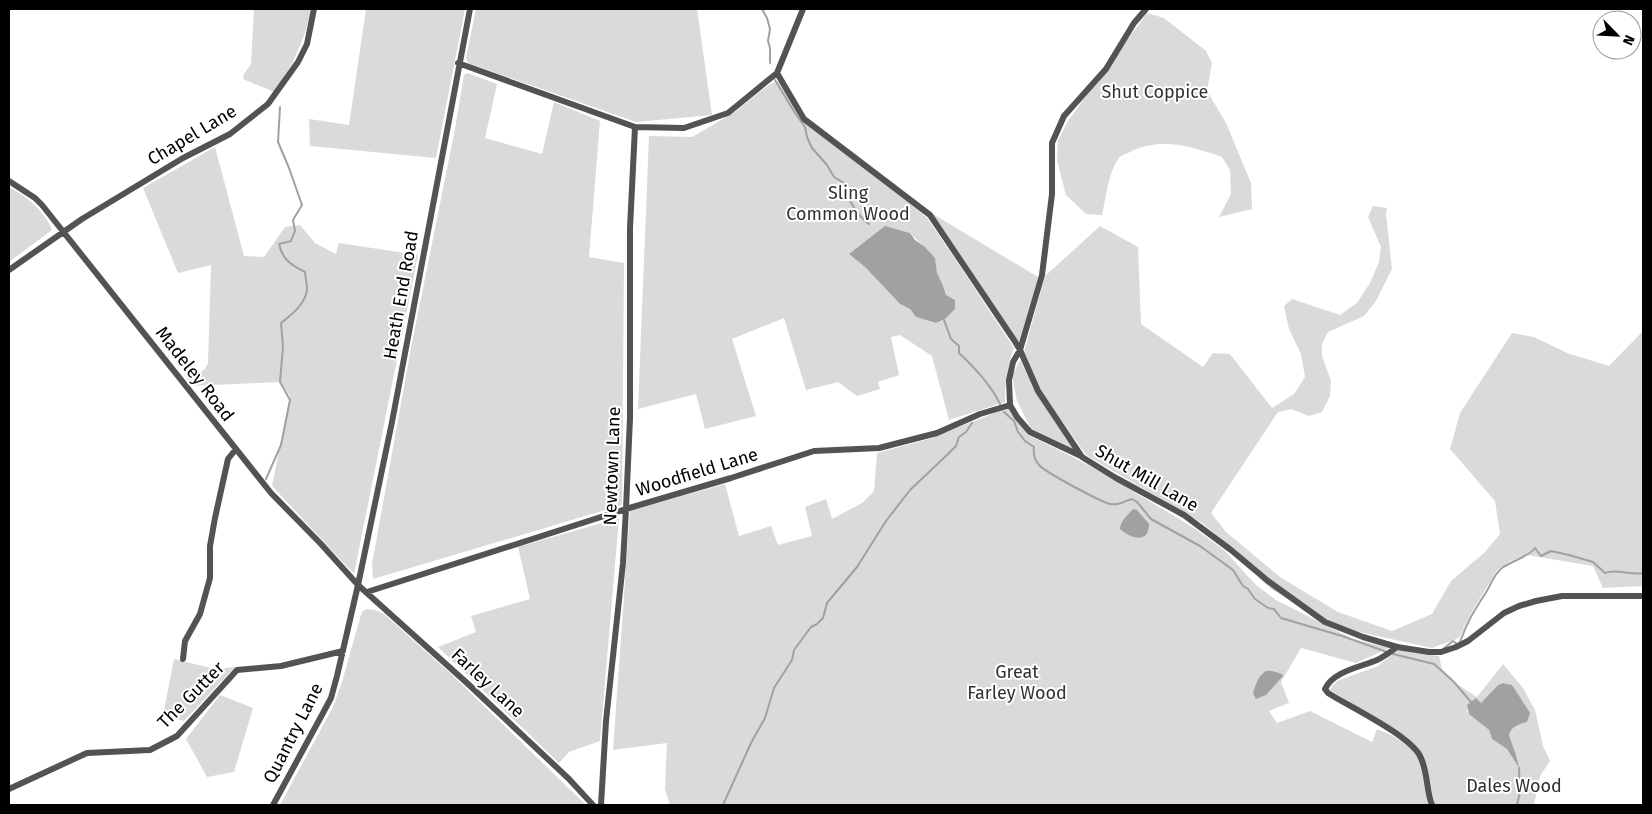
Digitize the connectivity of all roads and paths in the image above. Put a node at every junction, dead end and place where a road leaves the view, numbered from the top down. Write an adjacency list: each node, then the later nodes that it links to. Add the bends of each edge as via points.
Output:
1 (314, 9): 9 (street, Chapel Lane, via 304,50 292,73 268,104 230,134 183,158)
2 (470, 9): 5 (street, Heath End Road)
3 (804, 9): 6 (street)
4 (1146, 9): 11 (street, via 1106,69 1064,116 1052,144 1052,194 1042,275)
5 (458, 63): 7 (street); 16 (street, Heath End Road, via 392,422)
6 (777, 73): 7 (street, via 728,113 684,128); 11 (street, Shut Mill Lane, via 804,119 930,215)
7 (635, 127): 15 (street, Newtown Lane, via 630,228 630,418)
8 (9, 181): 9 (street, Madeley Road, via 35,198)
9 (64, 231): 10 (street, Chapel Lane); 13 (street, Madeley Road)
10 (9, 270)
11 (1020, 350): 12 (street, via 1008,380); 14 (street, Shut Mill Lane, via 1038,391)
12 (1010, 405): 14 (street, via 1030,432); 15 (street, Woodfield Lane, via 937,432 879,448 814,450)
13 (236, 450): 16 (street, Madeley Road, via 271,494); 21 (street, The Gutter, via 228,459 214,518 210,578 200,614 186,641)
14 (1082, 457): 19 (street, Shut Mill Lane, via 1184,515 1325,622)
15 (626, 509): 17 (street, Woodfield Lane); 25 (street, Newtown Lane)
16 (358, 586): 17 (street, Farley Lane); 20 (street, Quantry Lane)
17 (367, 592): 24 (street, Farley Lane)
18 (1643, 596): 19 (street, Shut Mill Lane, via 1562,596 1536,600 1504,613 1456,647 1441,652)
19 (1395, 649): 26 (street, via 1338,676 1327,684 1326,691 1388,728 1414,748 1423,762)
20 (343, 652): 22 (street, The Gutter, via 281,666 237,670 177,736 150,750 87,753); 23 (street, Quantry Lane, via 330,698)
21 (183, 659)
22 (9, 789)
23 (273, 805)
24 (593, 805)
25 (601, 805)
26 (1432, 805)

